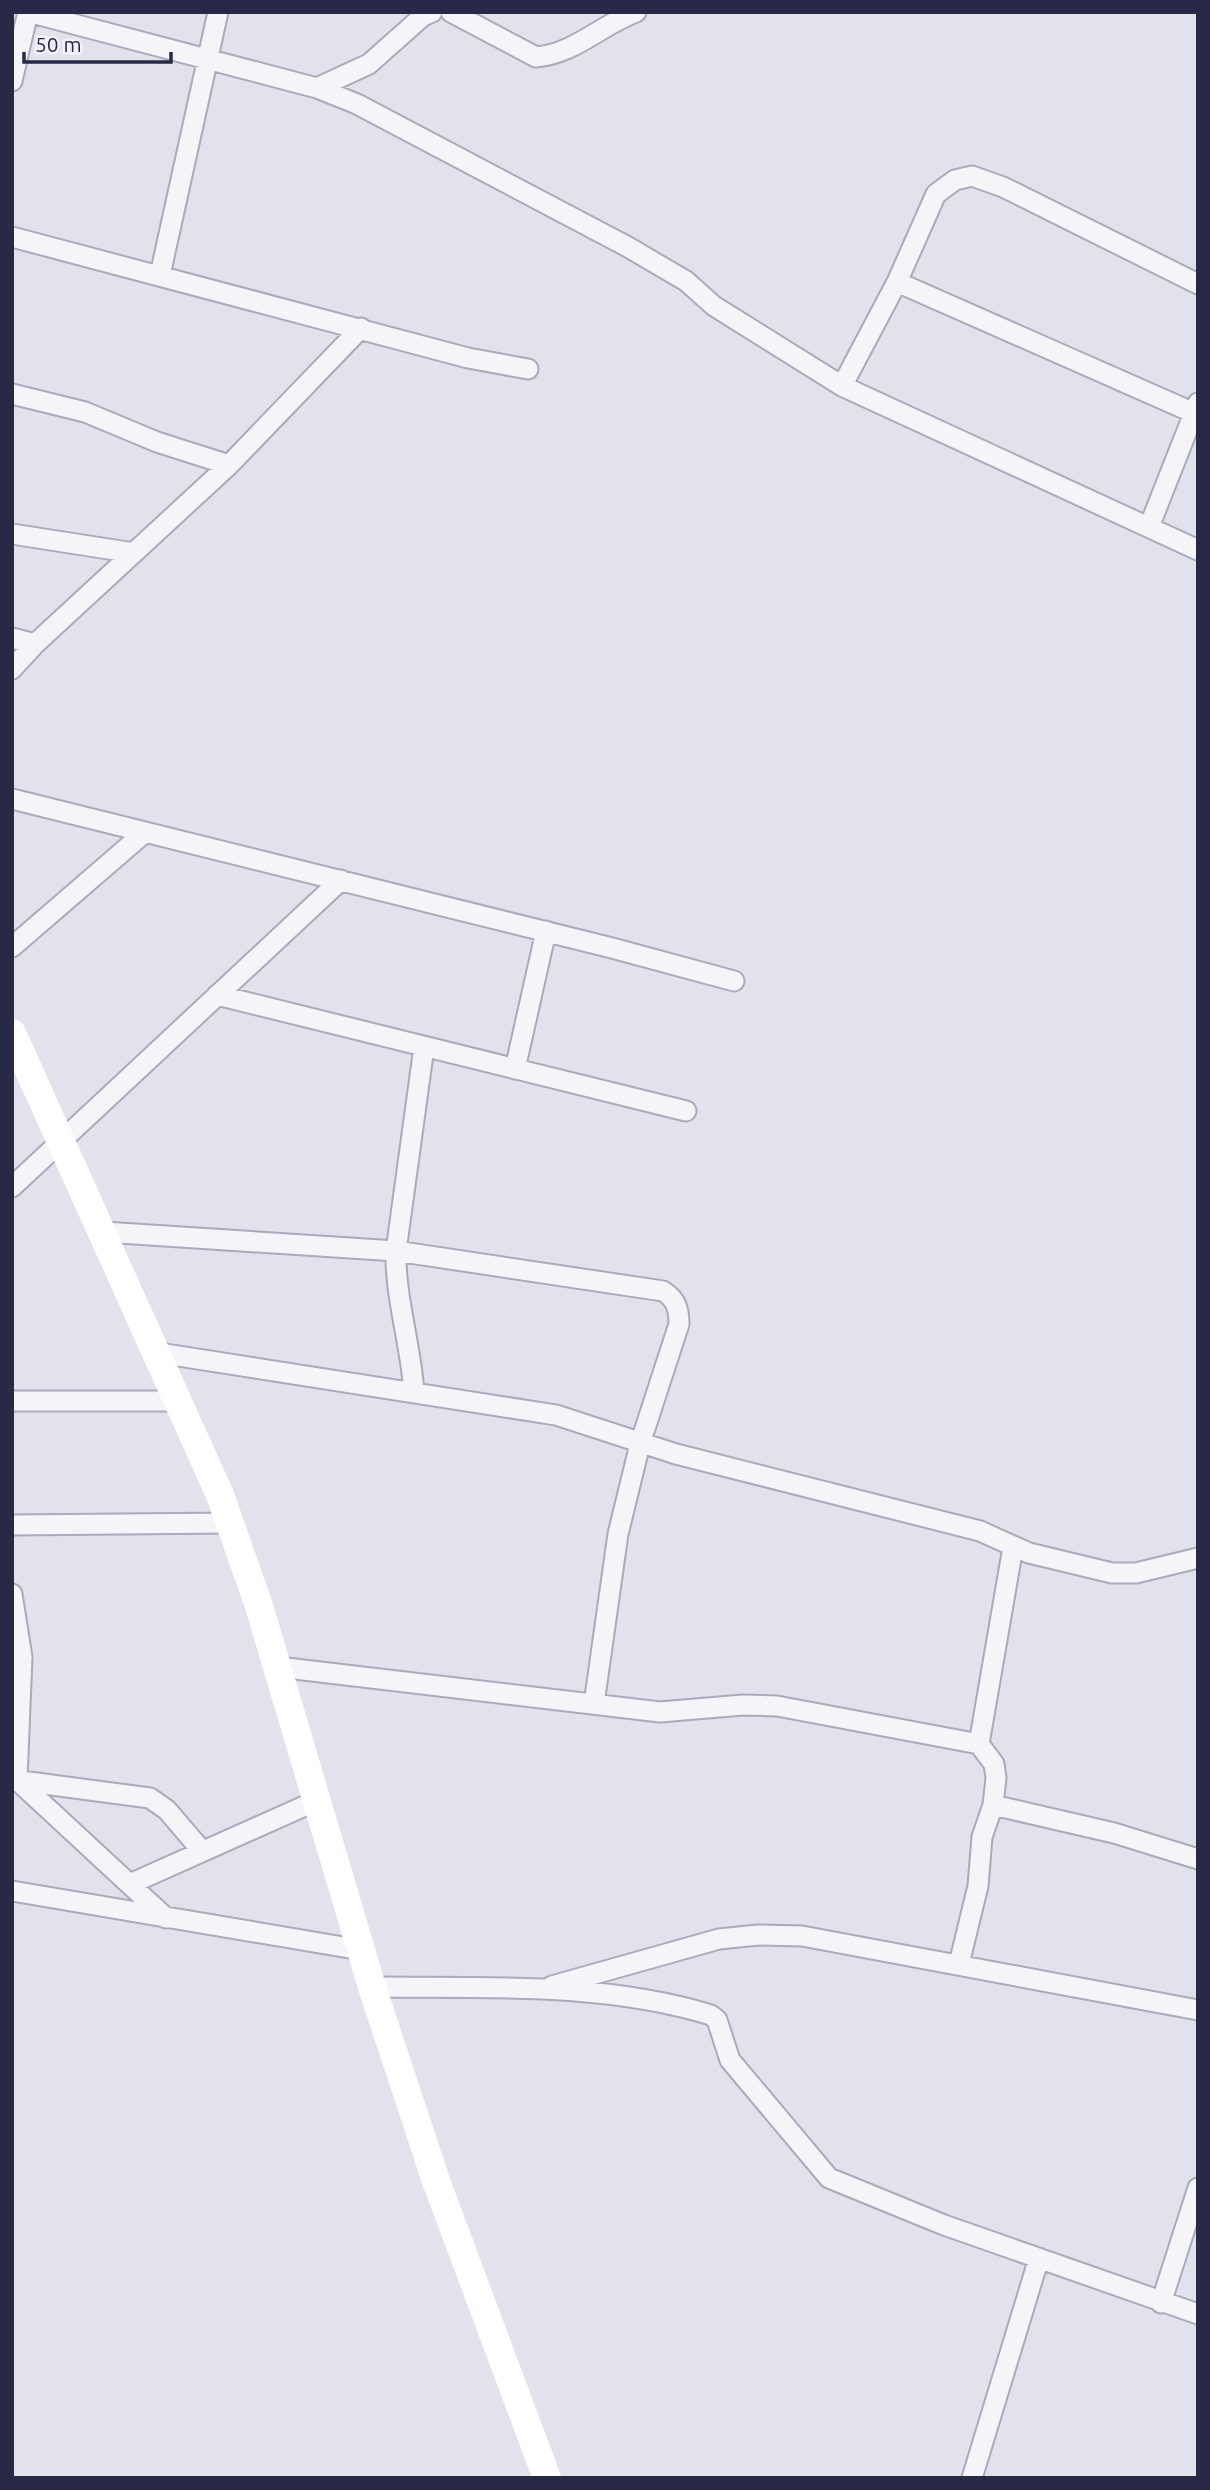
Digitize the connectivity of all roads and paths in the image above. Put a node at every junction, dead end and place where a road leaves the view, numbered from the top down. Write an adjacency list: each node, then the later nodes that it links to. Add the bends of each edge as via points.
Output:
1 (218, 12): 5 (street)
2 (432, 12): 7 (street, via 369,64)
3 (451, 12): 4 (street, via 536,57 576,45)
4 (636, 12)
5 (206, 59): 6 (street, via 28,12); 7 (street); 9 (street)
6 (12, 81)
7 (317, 88): 14 (street, via 393,121 628,247)
8 (12, 237): 9 (street)
9 (160, 275): 12 (street)
10 (897, 282): 11 (street, via 936,194 955,180 972,176); 14 (street); 16 (street)
11 (1198, 284)
12 (361, 328): 13 (street, via 468,358); 17 (street)
13 (528, 369)
14 (842, 386): 18 (street)
15 (12, 394): 17 (street, via 85,412)
16 (1196, 408): 18 (street)
17 (229, 466): 21 (street)
18 (1149, 527): 20 (street)
19 (12, 534): 21 (street)
20 (1198, 550)
21 (134, 553): 23 (street)
22 (12, 638): 23 (street)
23 (35, 644): 24 (street)
24 (12, 669)
25 (12, 799): 26 (street)
26 (143, 834): 27 (street); 29 (street)
27 (341, 880): 28 (street); 31 (street)
28 (546, 931): 30 (street); 35 (street)
29 (12, 947)
30 (734, 981)
31 (217, 995): 33 (street); 37 (street)
32 (12, 1032): 34 (street)
33 (424, 1047): 35 (street); 42 (street)
34 (19, 1059): 37 (street)
35 (515, 1069): 36 (street)
36 (686, 1111)
37 (62, 1138): 39 (street); 41 (street)
38 (12, 1162): 39 (street)
39 (35, 1164): 40 (street)
40 (12, 1187)
41 (104, 1232): 42 (street); 43 (street)
42 (396, 1251): 44 (street, via 396,1283 412,1352); 47 (street, via 663,1291 670,1296 679,1312 679,1324)
43 (159, 1353): 44 (street); 46 (street)
44 (414, 1393): 47 (street, via 556,1415)
45 (12, 1401): 46 (street)
46 (180, 1401): 48 (street)
47 (640, 1444): 50 (street, via 980,1531); 55 (street, via 618,1534)
48 (230, 1523): 49 (street); 54 (street)
49 (12, 1525)
50 (1013, 1547): 51 (street, via 1122,1575); 56 (street)
51 (1198, 1558)
52 (12, 1594): 53 (street)
53 (17, 1657): 57 (street)
54 (278, 1667): 55 (street); 58 (street)
55 (594, 1704): 56 (street, via 660,1712 777,1706)
56 (979, 1744): 59 (street, via 994,1764)
57 (14, 1780): 60 (street, via 150,1798 167,1810); 62 (street)
58 (318, 1800): 60 (street); 65 (street)
59 (993, 1805): 61 (street, via 1114,1833); 66 (street, via 982,1837 978,1886)
60 (202, 1851): 62 (street)
61 (1198, 1859)
62 (130, 1884): 64 (street)
63 (12, 1891): 64 (street)
64 (166, 1918): 65 (street)
65 (361, 1950): 67 (street)
66 (959, 1964): 68 (street, via 803,1936 758,1935 708,1942); 69 (street)
67 (372, 1987): 68 (street); 74 (street, via 436,2181)
68 (541, 1989): 71 (street, via 647,2000 711,2015 717,2020 730,2060 829,2178)
69 (1198, 2010)
70 (1198, 2189): 72 (street)
71 (1039, 2258): 72 (street); 75 (street)
72 (1161, 2303): 73 (street)
73 (1198, 2314)
74 (547, 2478)
75 (972, 2478)

